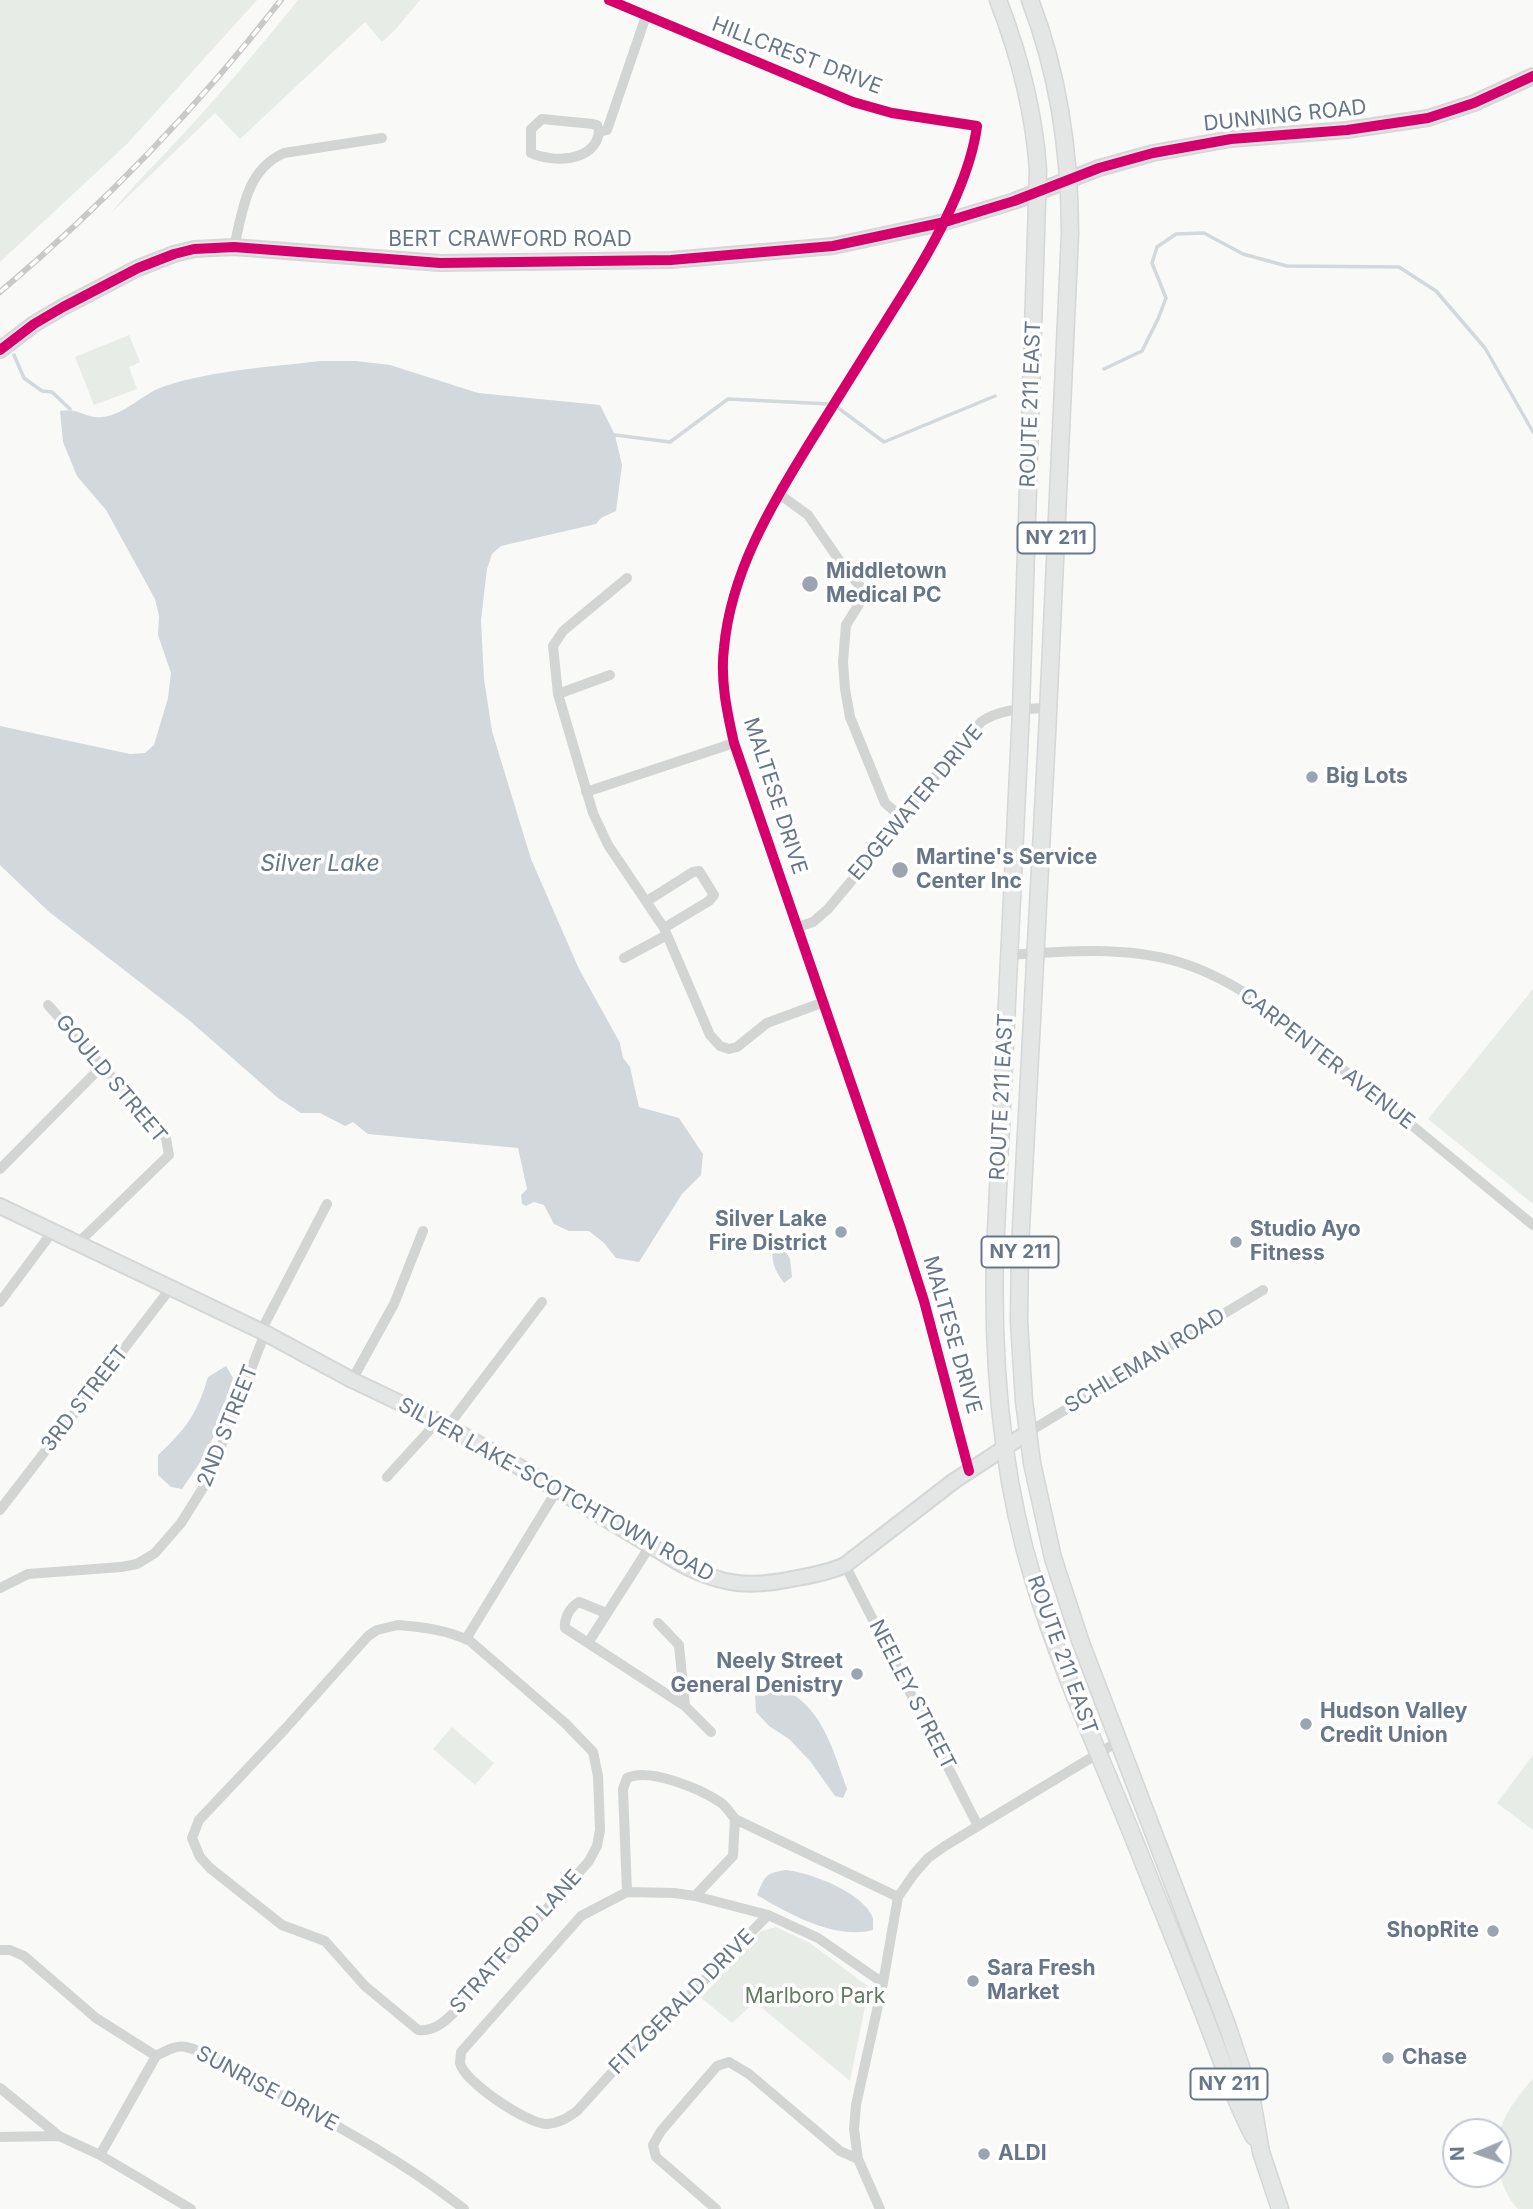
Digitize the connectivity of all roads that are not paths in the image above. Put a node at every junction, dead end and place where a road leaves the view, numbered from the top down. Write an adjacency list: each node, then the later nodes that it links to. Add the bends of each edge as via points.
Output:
1 (608, 0): 4 (street, HILLCREST DRIVE)
2 (998, 0): 10 (main road, ROUTE 211 EAST / NY 211, via 1028,101)
3 (1030, 0): 9 (main road, ROUTE 211 EAST / NY 211, via 1057,90)
4 (646, 16): 6 (street, HILLCREST DRIVE, via 853,102 891,113); 7 (street, via 609,127)
5 (1533, 76): 9 (street, DUNNING ROAD, via 1428,118 1190,145)
6 (977, 126): 11 (street, MALTESE DRIVE)
7 (599, 132): 7 (street, via 593,124 542,119 531,129 531,153 576,157 587,152)
8 (382, 138): 12 (street, via 271,159 260,168 247,192)
9 (1069, 178): 10 (street, DUNNING ROAD); 18 (main road, ROUTE 211 EAST / NY 211)
10 (1038, 191): 11 (street, BERT CRAWFORD ROAD); 19 (main road, ROUTE 211 EAST / NY 211)
11 (945, 222): 12 (street, BERT CRAWFORD ROAD, via 833,246 671,260 440,263); 14 (street, MALTESE DRIVE)
12 (234, 247): 13 (street, BERT CRAWFORD ROAD, via 194,249 138,268 62,307)
13 (0, 350)
14 (779, 494): 20 (street, MALTESE DRIVE, via 745,562 728,619 723,679); 22 (street, via 808,515 866,593 846,625 845,689 850,717 885,803)
15 (626, 578): 17 (street, via 563,631 553,646)
16 (610, 675): 17 (street)
17 (558, 694): 21 (street)
18 (1048, 708): 19 (street, EDGEWATER DRIVE); 26 (main road, ROUTE 211 EAST / NY 211)
19 (1021, 710): 22 (street, EDGEWATER DRIVE, via 995,714 981,722); 27 (main road, ROUTE 211 EAST / NY 211)
20 (734, 743): 21 (street); 24 (street, MALTESE DRIVE)
21 (586, 792): 23 (street, via 608,845)
22 (901, 817): 24 (street, EDGEWATER DRIVE, via 828,909)
23 (647, 901): 25 (street); 25 (street, via 693,872 703,874 713,895 709,901)
24 (798, 927): 29 (street, MALTESE DRIVE)
25 (665, 931): 28 (street); 29 (street, via 710,1035 720,1046 737,1047 767,1023)
26 (1035, 953): 27 (street, CARPENTER AVENUE); 35 (street, CARPENTER AVENUE, via 1150,956 1190,966 1231,985 1279,1016); 46 (main road, ROUTE 211 EAST / NY 211, via 1019,1285)
27 (1009, 955): 47 (main road, ROUTE 211 EAST / NY 211, via 994,1292)
28 (624, 958)
29 (824, 1002): 48 (street, MALTESE DRIVE, via 924,1301)
30 (48, 1005): 31 (street, GOULD STREET)
31 (103, 1065): 32 (street); 38 (street, GOULD STREET, via 166,1139 169,1155)
32 (0, 1169)
33 (327, 1204): 43 (street, 2ND STREET)
34 (0, 1206): 36 (street, SILVER LAKE-SCOTCHTOWN ROAD)
35 (1533, 1224)
36 (53, 1231): 38 (street, SILVER LAKE-SCOTCHTOWN ROAD); 41 (street)
37 (423, 1231): 44 (street, via 394,1304)
38 (79, 1242): 39 (street, SILVER LAKE-SCOTCHTOWN ROAD)
39 (170, 1289): 43 (street, SILVER LAKE-SCOTCHTOWN ROAD); 51 (street, 3RD STREET)
40 (1263, 1290): 46 (street, SCHLEMAN ROAD)
41 (0, 1302)
42 (542, 1302): 45 (street)
43 (263, 1332): 44 (street, SILVER LAKE-SCOTCHTOWN ROAD); 54 (street, 2ND STREET, via 208,1480 155,1553 137,1564 28,1574)
44 (352, 1380): 45 (street, SILVER LAKE-SCOTCHTOWN ROAD)
45 (443, 1424): 49 (street); 50 (street, SILVER LAKE-SCOTCHTOWN ROAD)
46 (1027, 1433): 47 (street, SILVER LAKE-SCOTCHTOWN ROAD); 61 (main road, ROUTE 211 EAST / NY 211, via 1061,1585)
47 (1004, 1448): 48 (street, SILVER LAKE-SCOTCHTOWN ROAD); 62 (main road, ROUTE 211 EAST / NY 211, via 1034,1583)
48 (969, 1471): 53 (street, SILVER LAKE-SCOTCHTOWN ROAD)
49 (387, 1477)
50 (557, 1490): 52 (street, SILVER LAKE-SCOTCHTOWN ROAD); 57 (street)
51 (0, 1510)
52 (650, 1546): 53 (street, SILVER LAKE-SCOTCHTOWN ROAD, via 694,1571 736,1585 779,1583); 55 (street)
53 (845, 1565): 64 (street, NEELEY STREET)
54 (0, 1588)
55 (606, 1613): 58 (street); 58 (street, via 579,1602 573,1606 565,1628)
56 (658, 1623): 59 (street, via 679,1645)
57 (466, 1639): 57 (street, STRATFORD LANE, via 398,1625 368,1636 199,1820 192,1838 210,1868 282,1926 325,1941 365,1986 418,2030 432,2030 468,1998 589,1861 600,1830 593,1752)
58 (588, 1643): 59 (street)
59 (685, 1706): 60 (street)
60 (711, 1732)
61 (1119, 1741): 62 (street); 75 (main road, ROUTE 211 EAST / NY 211, via 1227,2025 1252,2100)
62 (1100, 1754): 64 (street); 75 (main road, ROUTE 211 EAST / NY 211, via 1237,2105)
63 (735, 1819): 65 (street, via 722,1803 662,1777 643,1774 627,1778 622,1806); 66 (street, via 733,1856); 67 (street)
64 (978, 1826): 67 (street, via 928,1858)
65 (627, 1892): 66 (street); 68 (street, FITZGERALD DRIVE, via 582,1916 461,2052 464,2071 487,2093 530,2121 547,2124 577,2111 664,2014 685,2000)
66 (695, 1896): 68 (street)
67 (898, 1897): 70 (street)
68 (768, 1915): 70 (street, via 818,1938)
69 (0, 1951): 71 (street, via 24,1956 96,2018)
70 (883, 1983): 77 (street, via 856,2105)
71 (156, 2056): 76 (street); 79 (street, SUNRISE DRIVE, via 178,2046 188,2047 229,2067 404,2166)
72 (0, 2088): 73 (street)
73 (59, 2136): 74 (street); 76 (street)
74 (0, 2137)
75 (1261, 2152): 82 (main road, ROUTE 211 EAST / NY 211)
76 (100, 2155): 78 (street)
77 (858, 2159): 80 (street, via 840,2151 748,2074 729,2062 717,2066 653,2146 656,2157); 81 (street)
78 (191, 2209)
79 (464, 2209)
80 (716, 2209)
81 (880, 2209)
82 (1280, 2209)

